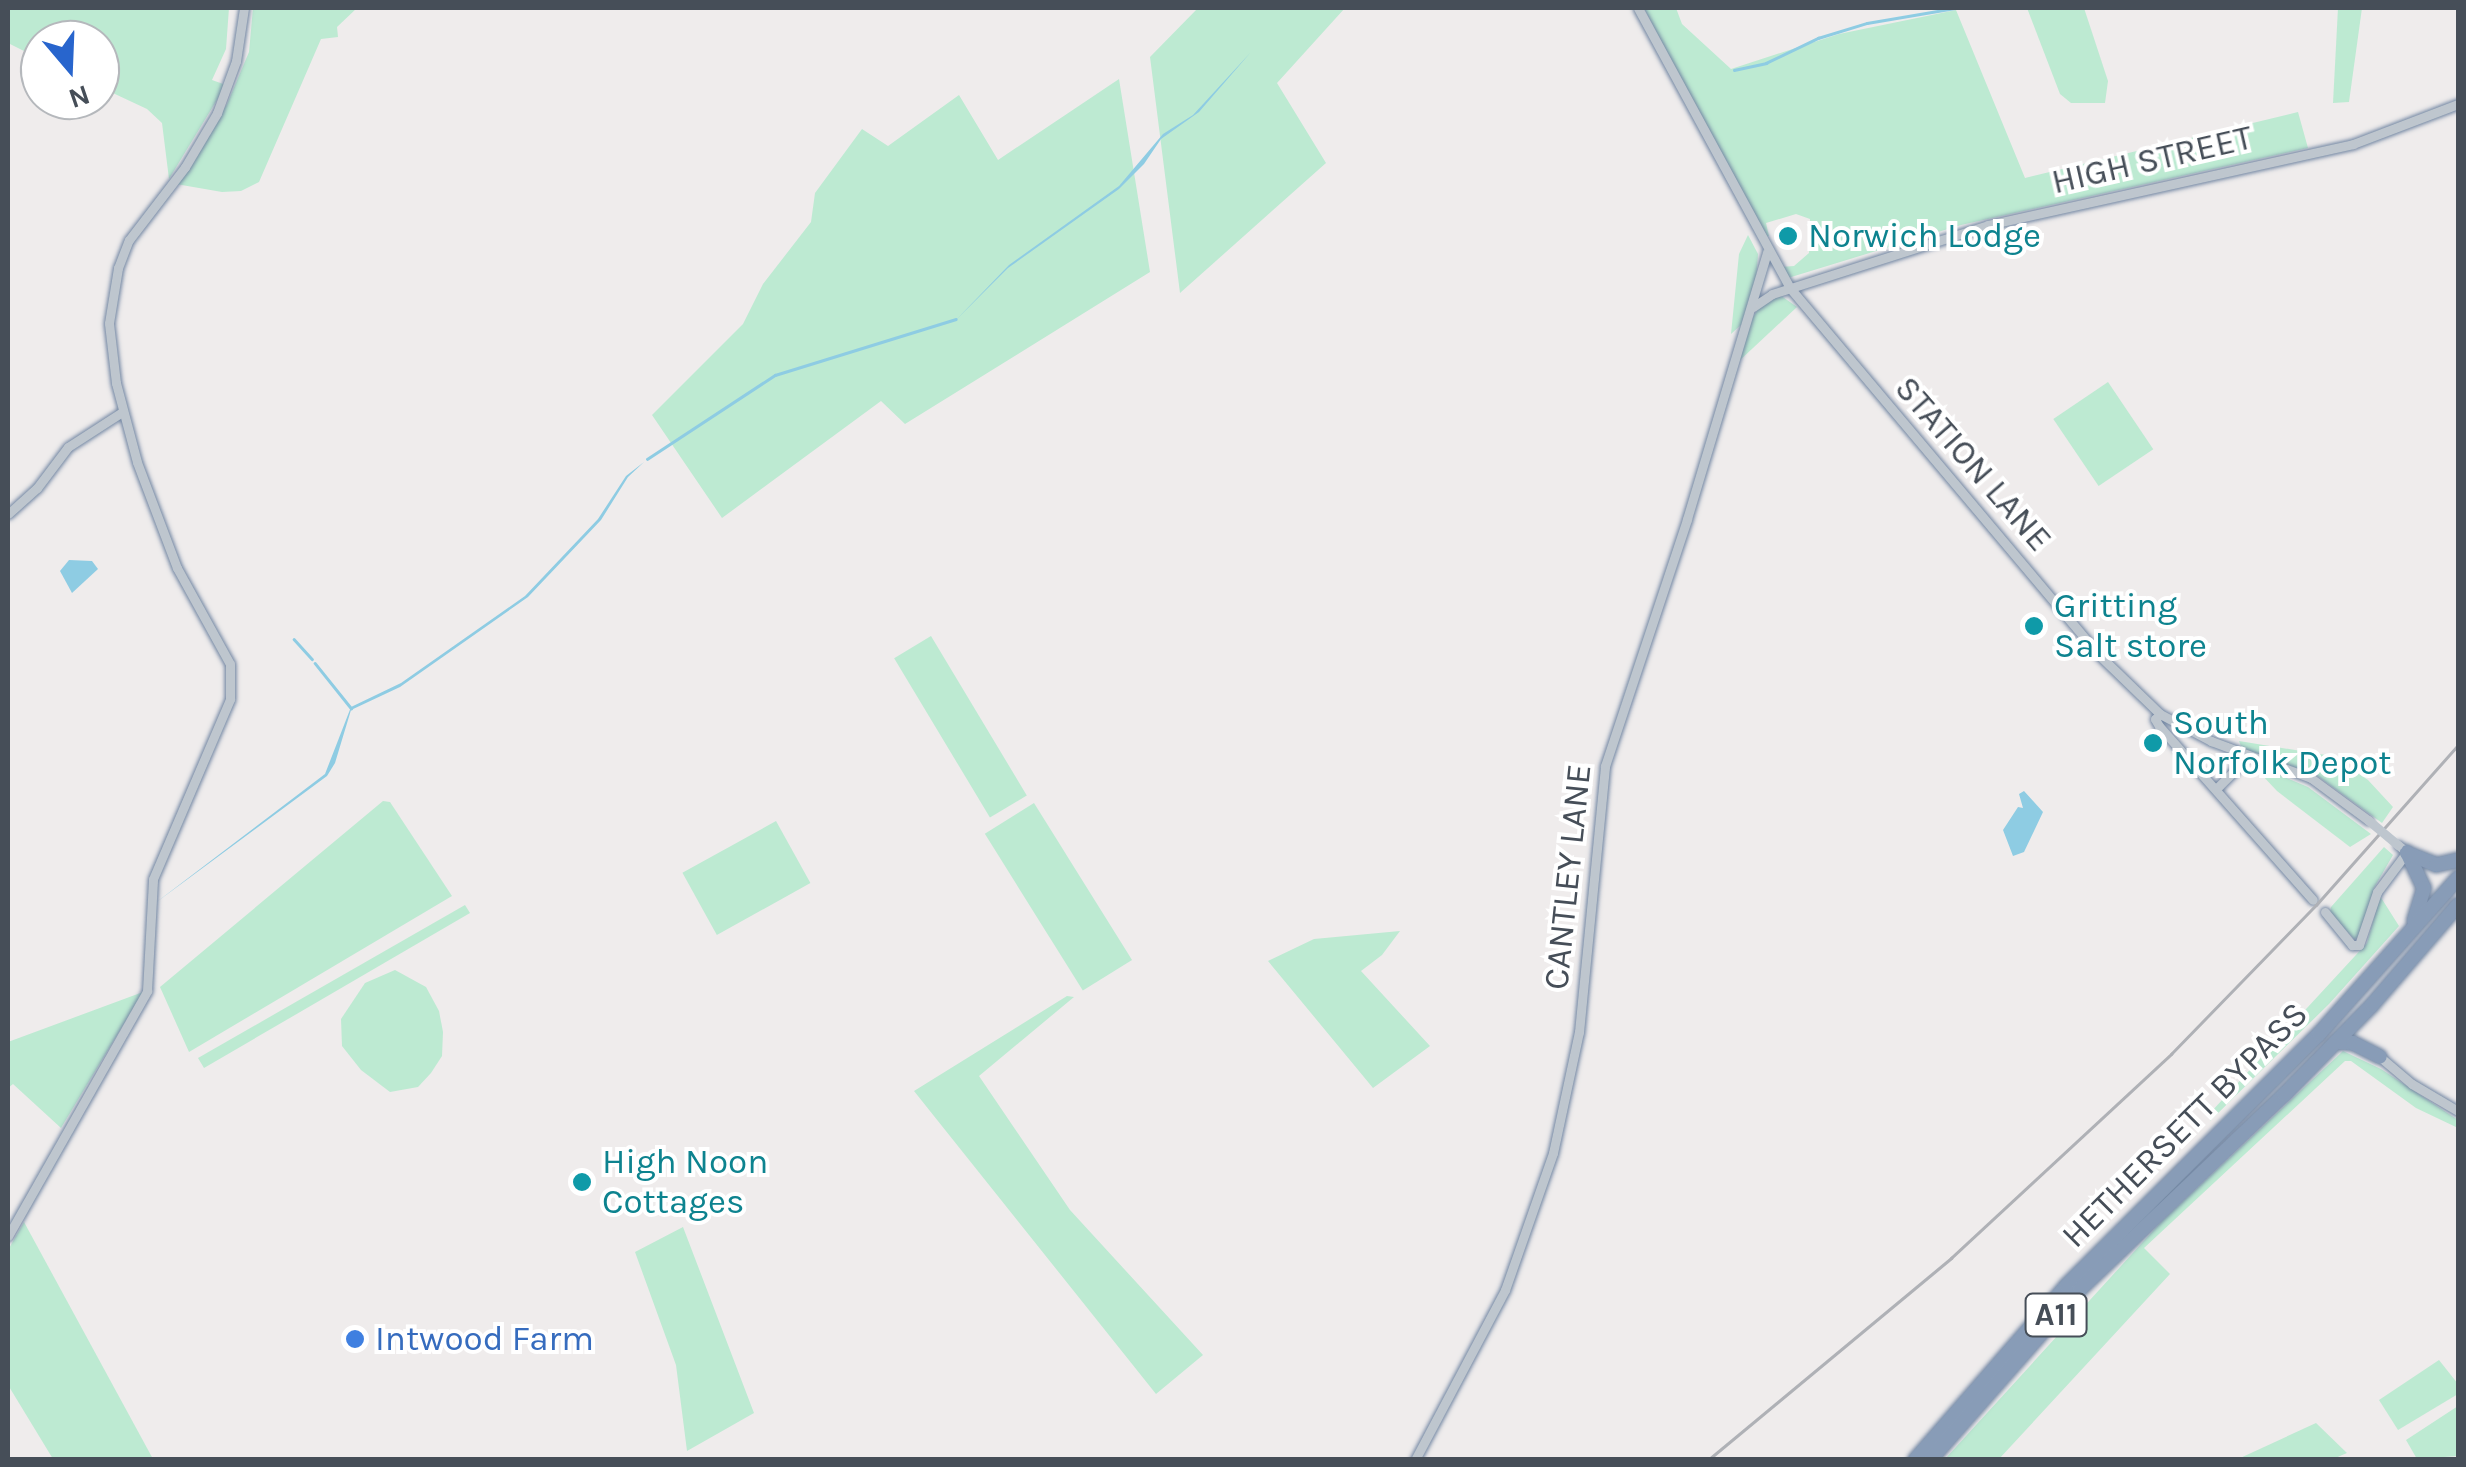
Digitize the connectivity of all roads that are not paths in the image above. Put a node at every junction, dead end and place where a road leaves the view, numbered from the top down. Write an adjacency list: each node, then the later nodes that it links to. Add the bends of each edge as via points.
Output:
1 (244, 8): 7 (street, via 236,61 217,113 129,240 118,268 109,324)
2 (1638, 8): 4 (street, STATION LANE)
3 (2458, 104): 5 (street, HIGH STREET, via 2386,134 1988,225)
4 (1768, 252): 5 (street, STATION LANE); 6 (street, CANTLEY LANE)
5 (1790, 288): 6 (street); 9 (street, STATION LANE, via 2086,640)
6 (1752, 308): 24 (street, CANTLEY LANE, via 1605,766 1580,1032 1553,1152 1505,1290)
7 (122, 412): 8 (street, via 68,447); 23 (street, via 163,537 230,664 233,683 153,879 147,991)
8 (8, 514)
9 (2160, 714): 10 (street, STATION LANE); 11 (street, STATION LANE, via 2159,726)
10 (2240, 752): 11 (street, via 2234,771); 12 (street, STATION LANE, bridge, via 2311,778)
11 (2216, 789): 15 (street, STATION LANE)
12 (2402, 848): 13 (highway, via 2436,865); 17 (street, via 2359,944 2352,946); 18 (highway, A11, via 2422,878 2424,896)
13 (2458, 860)
14 (2458, 878): 18 (highway, HETHERSETT BYPASS / A11)
15 (2312, 900)
16 (2458, 905): 19 (highway, HETHERSETT BYPASS / A11)
17 (2324, 912)
18 (2388, 959): 25 (highway, HETHERSETT BYPASS / A11, via 2066,1286)
19 (2363, 1014): 20 (highway, HETHERSETT BYPASS / A11); 21 (highway)
20 (2336, 1042): 21 (highway); 26 (highway, HETHERSETT BYPASS / A11, via 2080,1289)
21 (2380, 1057): 22 (street)
22 (2458, 1112)
23 (8, 1236)
24 (1415, 1460)
25 (1914, 1460)
26 (1930, 1460)

